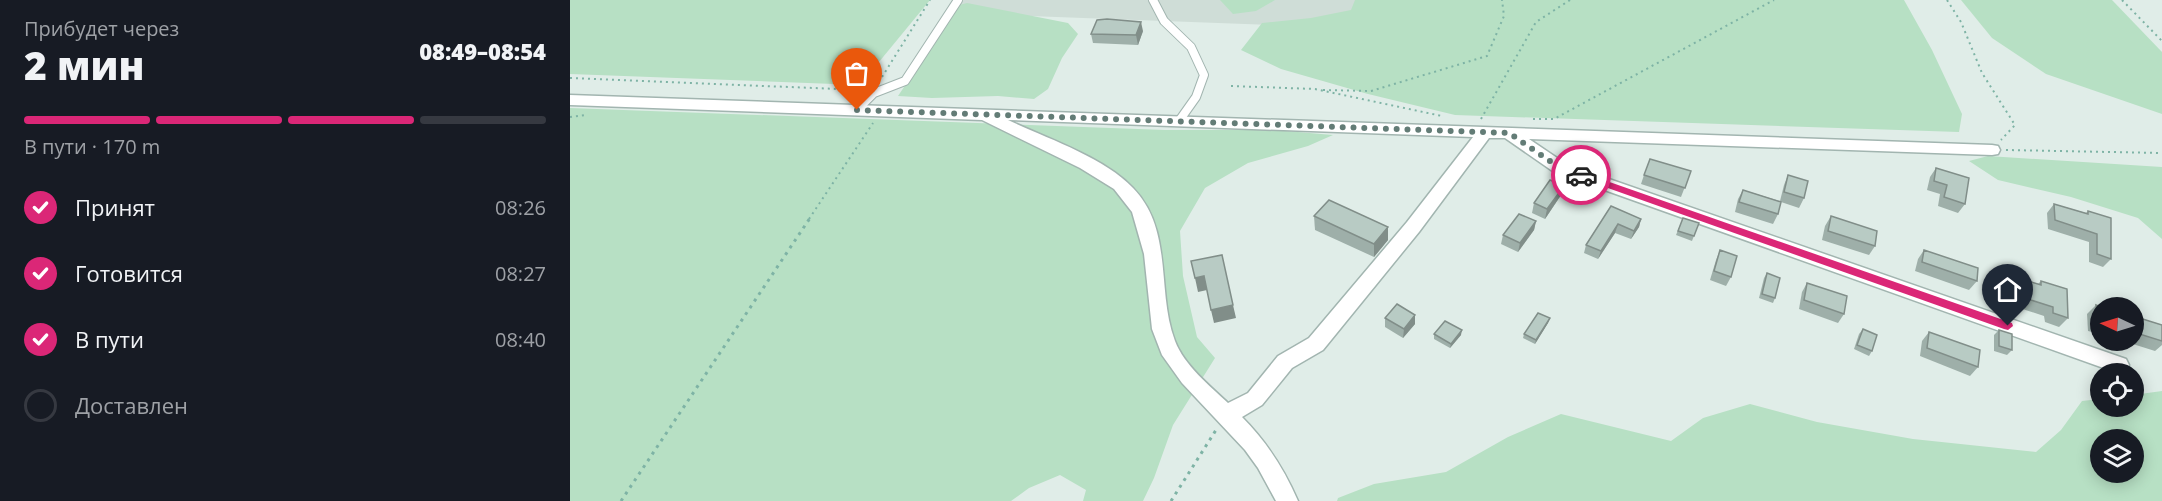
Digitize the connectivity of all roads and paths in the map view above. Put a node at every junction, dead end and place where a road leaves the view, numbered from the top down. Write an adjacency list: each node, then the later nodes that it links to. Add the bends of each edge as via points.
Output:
1 (930, 0): 13 (path)
2 (957, 0): 13 (lane, via 905,81)
3 (1154, 0): 20 (lane, via 1164,21 1191,47 1204,75 1196,97)
4 (1502, 0): 12 (path, via 1504,16 1487,56 1371,91)
5 (1570, 0): 21 (path, via 1536,22 1480,120)
6 (1774, 0): 19 (path, via 1554,119)
7 (1947, 0): 23 (path, via 1961,22 1982,73 2015,125)
8 (2122, 0): 9 (path)
9 (2162, 41)
10 (570, 78): 13 (path)
11 (1231, 86): 12 (path)
12 (1315, 90): 18 (path)
13 (874, 91): 15 (lane)
14 (570, 100): 15 (street)
15 (857, 110): 16 (street)
16 (880, 111): 17 (street); 27 (path)
17 (981, 114): 20 (street); 26 (street, via 1102,173 1128,192 1144,218 1154,257 1161,328 1173,357)
18 (1444, 117)
19 (1533, 119)
20 (1179, 121): 21 (street)
21 (1488, 126): 22 (street); 26 (street, via 1413,227 1316,344 1285,362 1255,399)
22 (1509, 133): 23 (street); 25 (street, via 1560,168)
23 (1992, 150): 24 (path)
24 (2162, 153)
25 (2113, 363)
26 (1225, 416): 28 (path); 29 (street, via 1263,454)
27 (621, 501)
28 (1171, 501)
29 (1287, 501)

